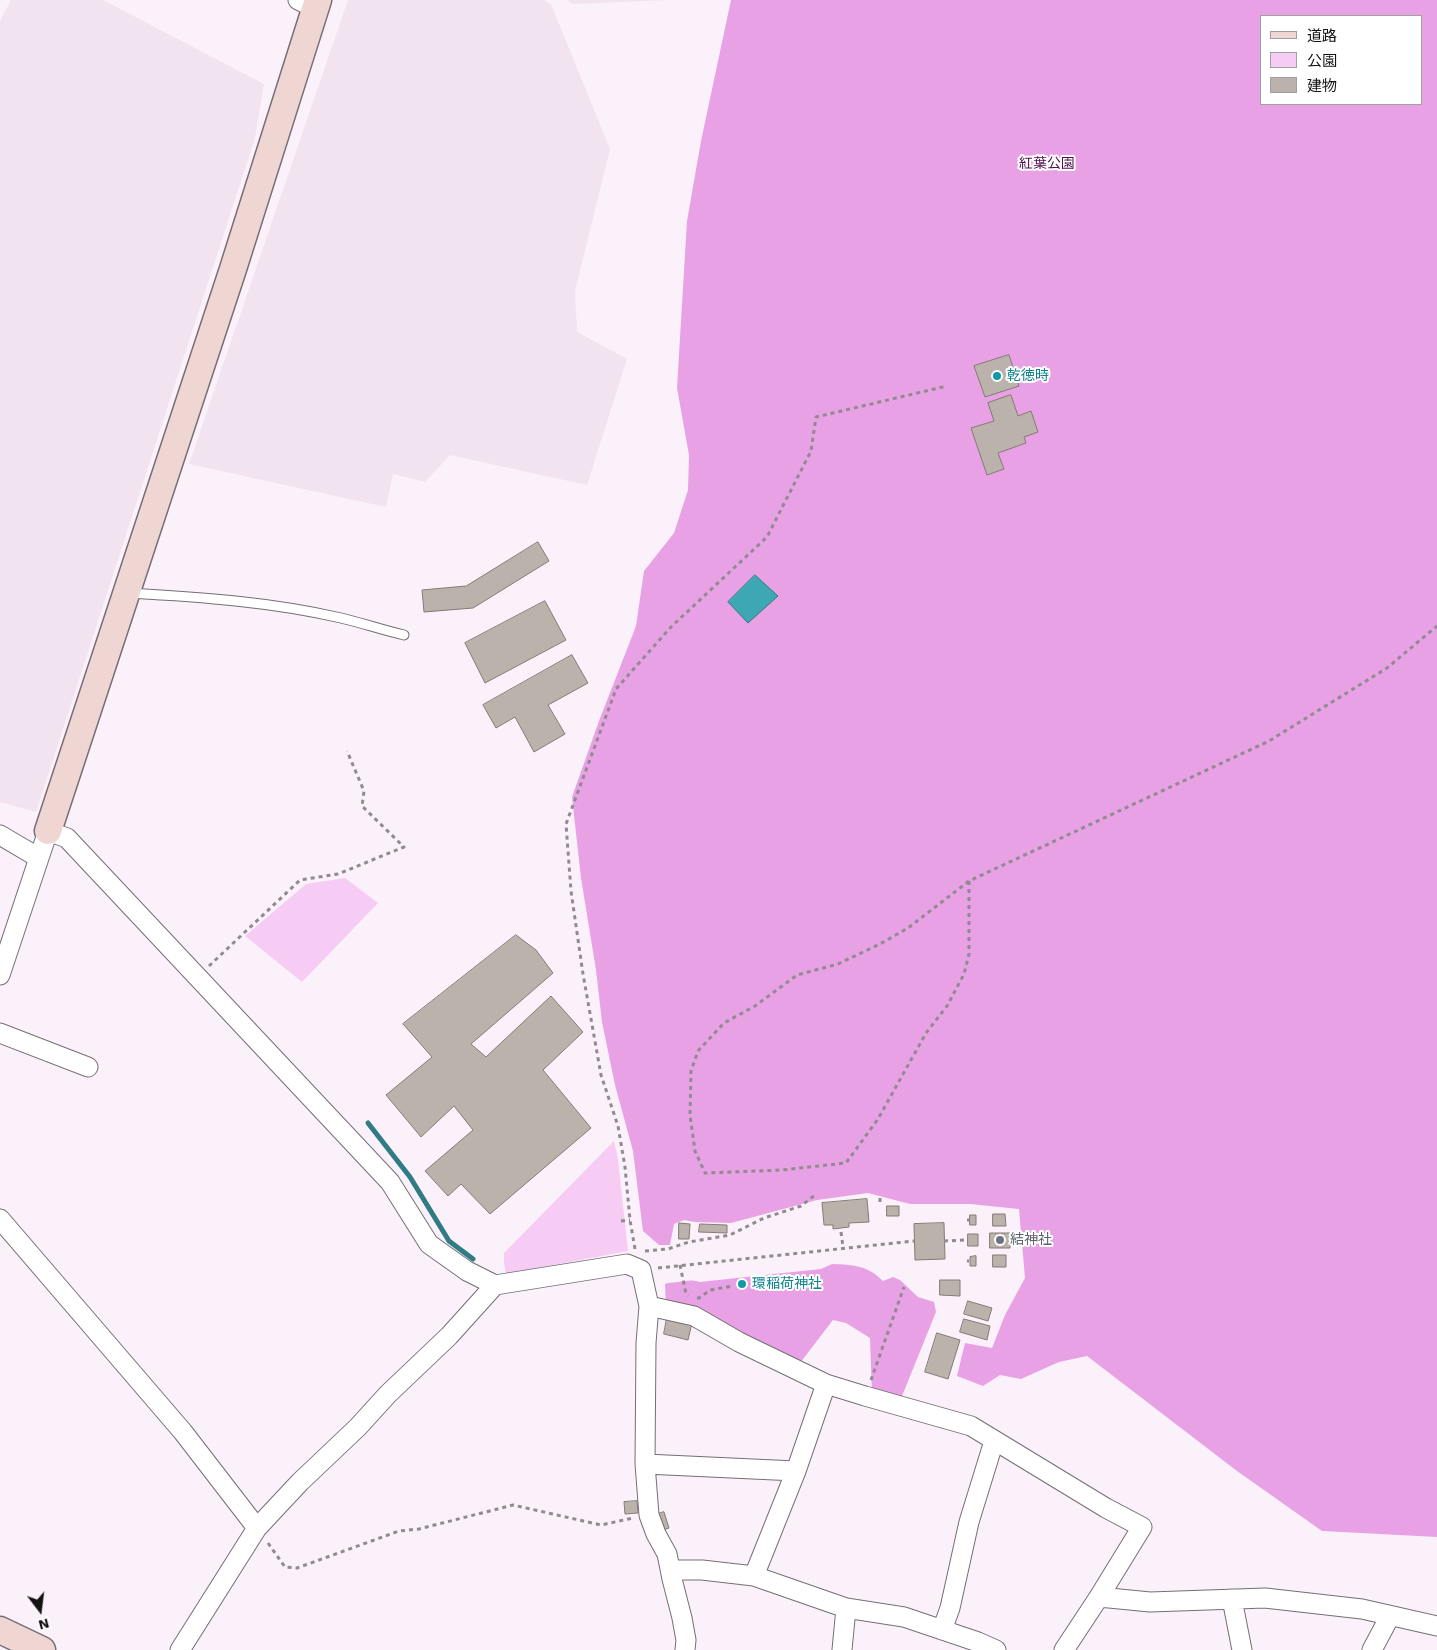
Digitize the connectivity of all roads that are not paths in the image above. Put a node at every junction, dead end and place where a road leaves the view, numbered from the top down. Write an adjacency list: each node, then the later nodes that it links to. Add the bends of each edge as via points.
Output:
1 (310, 3): 2 (street, via 233,269)
2 (125, 593): 3 (lane, via 258,604 341,618); 4 (street)
3 (404, 636)
4 (48, 831): 6 (street); 12 (street, via 67,838 390,1182 429,1244 467,1271)
5 (0, 835): 6 (street)
6 (39, 858): 7 (street)
7 (5, 944): 8 (street)
8 (0, 975)
9 (0, 1034): 10 (street)
10 (88, 1067)
11 (0, 1219): 18 (street, via 183,1432)
12 (495, 1285): 13 (street, via 644,1264); 18 (street, via 449,1336)
13 (649, 1306): 14 (street, via 694,1316 739,1342); 16 (street)
14 (826, 1384): 15 (street, via 971,1426); 17 (street)
15 (994, 1441): 21 (street, via 1142,1527); 27 (street, via 969,1522)
16 (645, 1464): 17 (street); 19 (street, via 649,1515 667,1554)
17 (796, 1471): 20 (street)
18 (257, 1528): 29 (street)
19 (670, 1570): 20 (street); 30 (street, via 682,1618)
20 (754, 1576): 23 (street)
21 (1099, 1597): 22 (street, via 1150,1602); 33 (street)
22 (1232, 1599): 24 (street, via 1264,1598); 34 (street)
23 (846, 1608): 27 (street, via 904,1617); 31 (street)
24 (1390, 1616): 25 (street); 35 (street)
25 (1437, 1626)
26 (0, 1630): 28 (street)
27 (942, 1630): 32 (street)
28 (42, 1650)
29 (180, 1650)
30 (685, 1650)
31 (842, 1650)
32 (996, 1650)
33 (1064, 1650)
34 (1242, 1650)
35 (1372, 1650)

